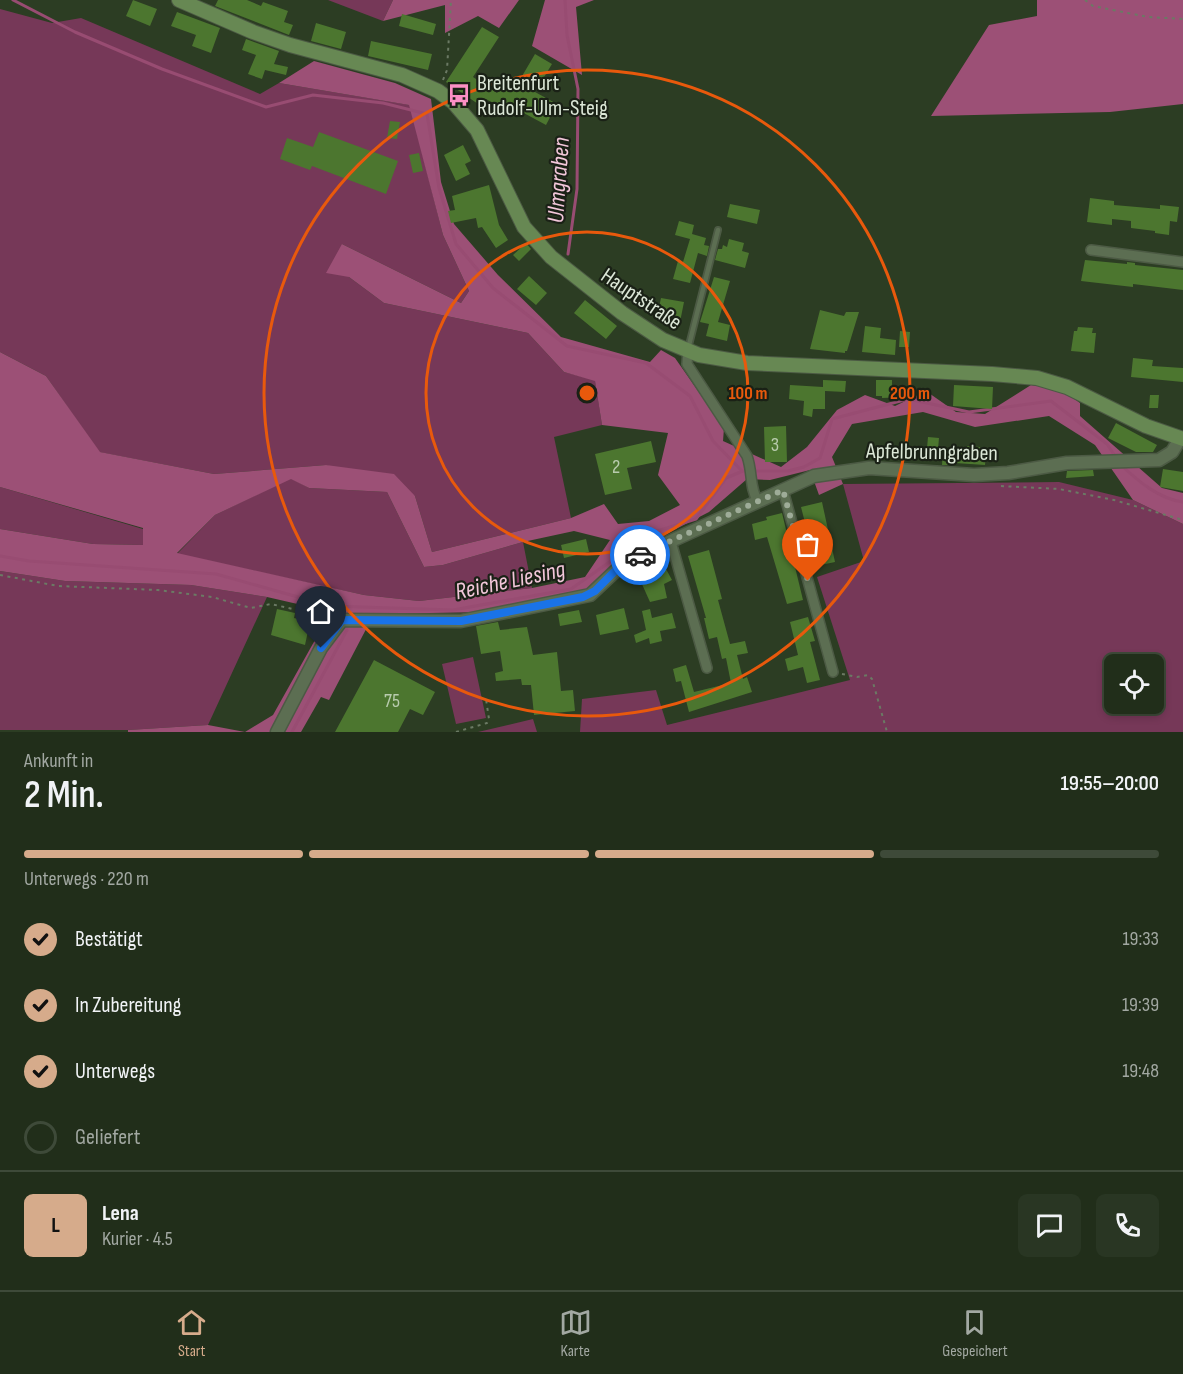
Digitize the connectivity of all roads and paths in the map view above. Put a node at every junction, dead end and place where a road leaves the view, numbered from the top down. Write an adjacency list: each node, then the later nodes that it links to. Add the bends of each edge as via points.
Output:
1 (179, 0): 5 (main road, Hauptstraße, via 262,35 402,75)
2 (451, 0): 5 (path, via 447,70)
3 (1086, 0): 4 (path, via 1093,6 1148,17)
4 (1183, 19)
5 (438, 91): 9 (main road, Hauptstraße, via 477,130 524,227 551,257 640,326)
6 (718, 230): 9 (lane)
7 (1091, 250): 8 (street)
8 (1183, 262)
9 (688, 351): 10 (main road, Hauptstraße, via 766,365 1037,378 1067,387); 13 (street, via 687,364 747,456 752,468 752,491)
10 (1182, 439): 12 (street, Apfelbrunngraben, via 1159,460 1067,463 974,475 869,468 814,476)
11 (994, 485): 14 (path, via 1059,489)
12 (783, 490): 13 (street, Apfelbrunngraben); 19 (street)
13 (758, 502): 15 (street, Apfelbrunngraben)
14 (1183, 519)
15 (671, 542): 17 (street, Apfelbrunngraben, via 625,562 595,591 583,597 461,621); 18 (street)
16 (0, 575): 17 (path, via 58,586 158,590 212,597 251,608 271,604)
17 (342, 620): 21 (street, via 321,648)
18 (707, 668)
19 (833, 672): 23 (path, via 868,675 872,679)
20 (486, 699): 22 (path, via 487,723)
21 (277, 732)
22 (456, 732)
23 (887, 732)

